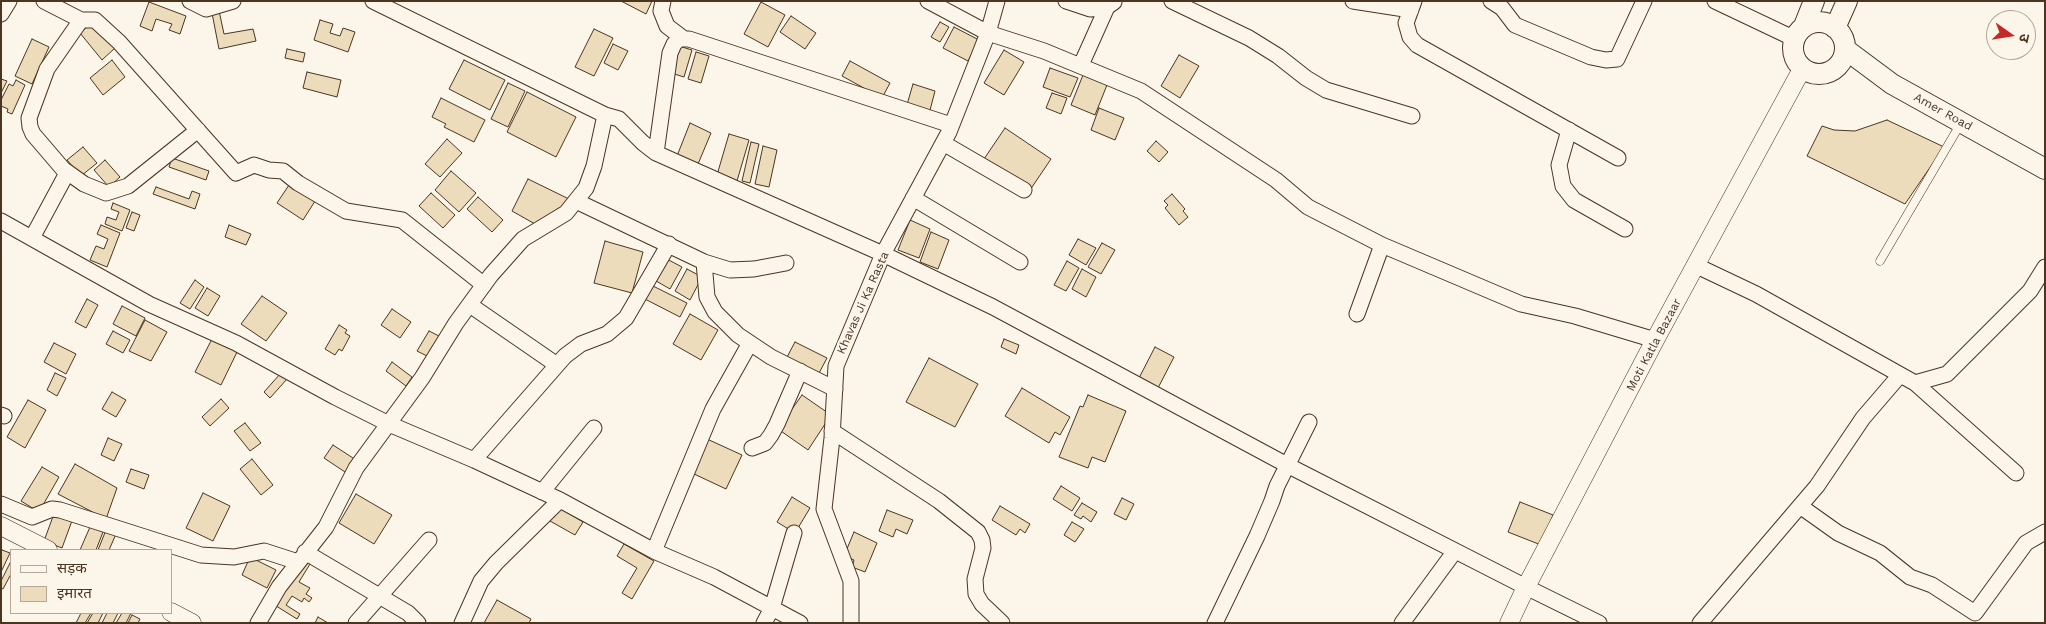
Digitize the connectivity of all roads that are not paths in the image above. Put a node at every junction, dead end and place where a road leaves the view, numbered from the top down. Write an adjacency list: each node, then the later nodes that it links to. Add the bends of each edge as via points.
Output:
1 (9, 1): 21 (street)
2 (44, 1): 22 (street)
3 (190, 1): 4 (street, via 206,9)
4 (233, 1)
5 (372, 1): 19 (street)
6 (663, 1): 26 (street, via 661,11 667,26)
7 (928, 1): 24 (street)
8 (997, 1): 24 (street, Khavas Ji Ka Rasta)
9 (1066, 1): 17 (street, via 1090,9)
10 (1172, 1): 33 (street, via 1248,38 1326,90)
11 (1353, 1): 18 (street)
12 (1491, 1): 13 (street, via 1506,12 1515,25 1591,57 1606,60 1617,59)
13 (1644, 1)
14 (1715, 1): 20 (street)
15 (1814, 1): 25 (main road)
16 (1847, 1): 23 (main road)
17 (1111, 4): 28 (street)
18 (1413, 5): 37 (street, via 1406,23 1410,37 1418,45)
19 (400, 7): 32 (street)
20 (1746, 8): 25 (street)
21 (1, 14)
22 (81, 20): 36 (street, via 95,20 119,42); 42 (street, via 48,69 29,118 33,134)
23 (1835, 28): 25 (main road, via 1820,22); 27 (main road, via 1844,41)
24 (988, 33): 28 (street); 35 (street, Khavas Ji Ka Rasta)
25 (1799, 33): 30 (main road, via 1794,55)
26 (684, 39): 35 (street); 39 (street, via 679,39 670,52)
27 (1845, 49): 29 (main road); 31 (main road, Amer Road)
28 (1081, 65): 50 (street, via 1141,91 1276,180 1308,207)
29 (1835, 68): 30 (main road, via 1818,74); 31 (main road)
30 (1802, 69): 56 (street, Moti Katla Bazaar)
31 (1892, 84): 34 (main road, Amer Road)
32 (606, 115): 39 (street, via 619,120); 45 (street, via 594,166 586,188)
33 (1412, 116)
34 (1961, 122): 41 (main road, Amer Road); 52 (lane)
35 (952, 125): 38 (street, Khavas Ji Ka Rasta)
36 (198, 130): 42 (street, via 128,186 106,193 84,184); 58 (street, via 236,172 254,165 283,171 346,211 402,220)
37 (1569, 130): 40 (street); 47 (street, via 1560,165 1563,186 1574,200)
38 (943, 143): 43 (street); 44 (street, Khavas Ji Ka Rasta)
39 (656, 153): 51 (street)
40 (1618, 158)
41 (2045, 169)
42 (67, 172): 48 (street)
43 (1024, 190)
44 (913, 198): 51 (street, Khavas Ji Ka Rasta); 54 (street)
45 (576, 201): 49 (street); 58 (street, via 566,213 523,239)
46 (1, 221): 48 (street)
47 (1625, 229)
48 (32, 238): 69 (street, via 149,304 236,343)
49 (669, 244): 53 (street); 63 (street, via 626,318 607,334 581,344)
50 (1382, 246): 60 (street); 61 (street, via 1521,304)
51 (883, 254): 67 (street, Khavas Ji Ka Rasta, via 836,366); 74 (street, via 993,307)
52 (1880, 261)
53 (704, 262): 55 (street, via 730,270); 62 (street, via 707,297 715,312)
54 (1020, 262)
55 (786, 263)
56 (1697, 266): 61 (street, Moti Katla Bazaar); 65 (street, via 1756,294)
57 (2045, 267): 66 (street, via 2030,291 1947,374)
58 (484, 285): 59 (street)
59 (470, 305): 63 (street); 69 (street)
60 (1358, 314)
61 (1655, 340): 88 (street, Moti Katla Bazaar)
62 (750, 343): 64 (street); 85 (street, via 713,409)
63 (557, 365): 73 (street)
64 (800, 372): 67 (street); 72 (street, via 778,424 765,443)
65 (1900, 375): 66 (street); 79 (street, via 1863,418)
66 (1915, 384): 75 (street)
67 (835, 389): 71 (street, Khavas Ji Ka Rasta)
68 (1309, 422): 74 (street)
69 (389, 424): 73 (street); 87 (street, via 356,468 326,527)
70 (594, 428): 76 (street)
71 (832, 431): 100 (street, Khavas Ji Ka Rasta, via 824,509 851,581); 101 (street, via 940,501 978,532 982,548 975,579 976,594)
72 (752, 448)
73 (474, 460): 76 (street)
74 (1287, 465): 86 (street); 102 (street)
75 (2016, 473)
76 (542, 492): 77 (street)
77 (560, 500): 85 (street); 97 (street, via 496,562 481,581)
78 (1, 504): 87 (street, via 32,517 52,509 60,510 201,555 234,557 264,551)
79 (1800, 506): 92 (street, via 1844,537 1880,553 1910,577 1932,585); 106 (street)
80 (1, 526): 84 (street)
81 (2045, 532): 92 (street, via 2026,543)
82 (794, 533): 90 (street)
83 (429, 540): 89 (street)
84 (46, 549)
85 (654, 551): 90 (street, via 714,577)
86 (1455, 551): 88 (street); 103 (street)
87 (302, 557): 89 (street); 94 (street)
88 (1526, 587): 104 (street, Moti Katla Bazaar); 105 (street)
89 (379, 595): 95 (street); 96 (street)
90 (772, 608): 98 (street); 99 (street)
91 (172, 613): 93 (street)
92 (1975, 613): 107 (street)
93 (192, 623)
94 (258, 623)
95 (356, 623)
96 (418, 623)
97 (462, 623)
98 (764, 623)
99 (800, 623)
100 (851, 623)
101 (1002, 623)
102 (1215, 623)
103 (1402, 623)
104 (1509, 623)
105 (1599, 623)
106 (1700, 623)
107 (1987, 623)

